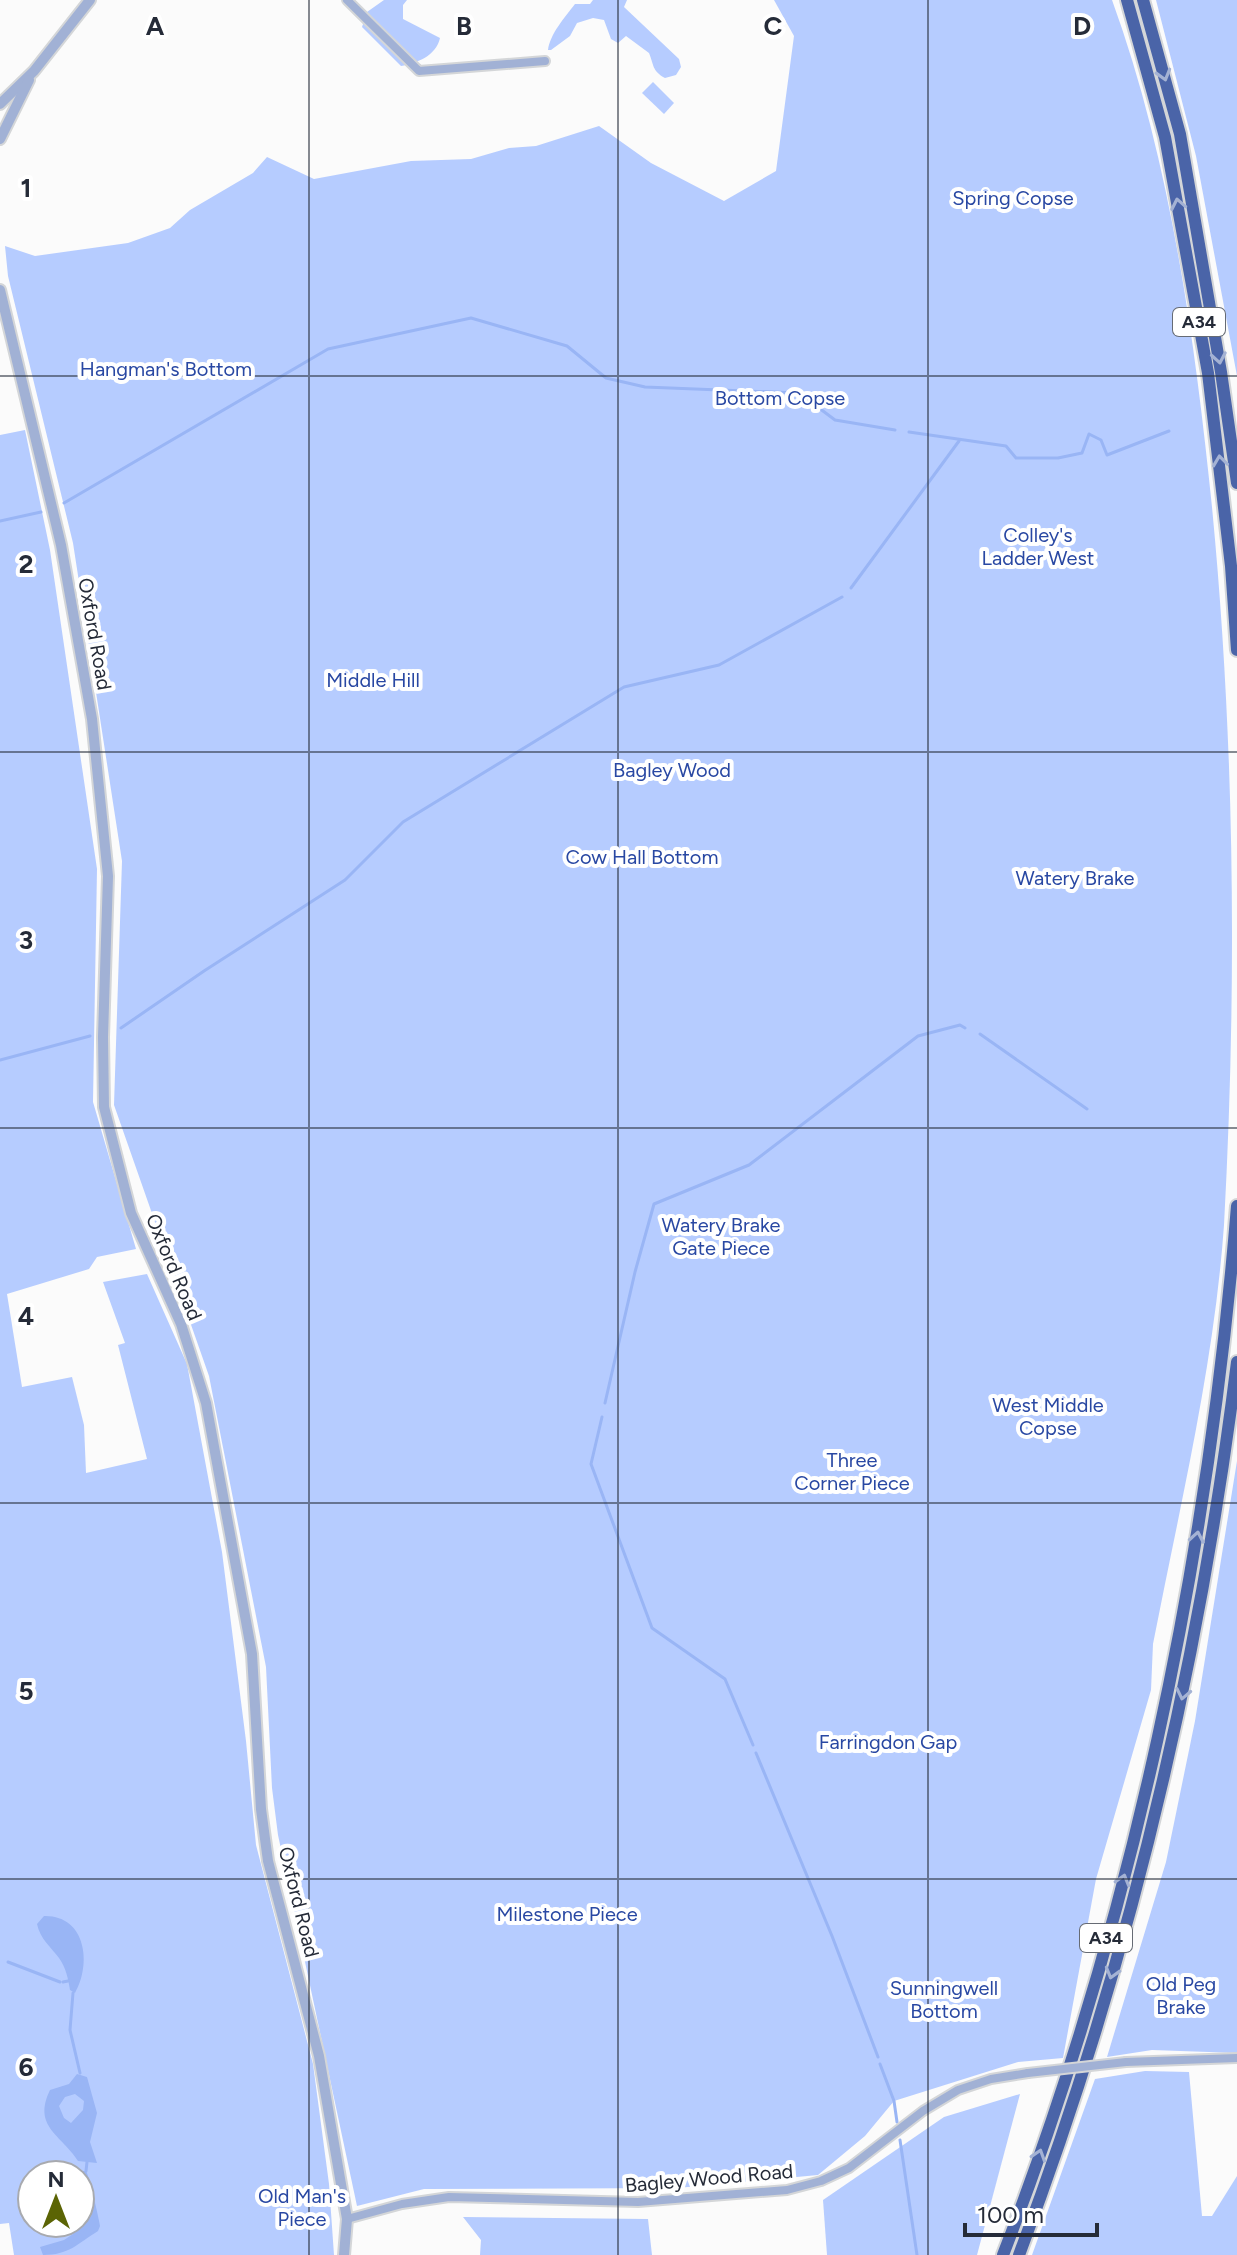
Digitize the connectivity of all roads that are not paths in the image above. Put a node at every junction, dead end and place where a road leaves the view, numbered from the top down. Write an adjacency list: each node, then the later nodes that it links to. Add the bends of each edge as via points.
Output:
1 (90, 0): 6 (street)
2 (347, 0): 5 (street, via 419,71)
3 (1127, 0): 11 (highway, A34, one-way to 3, via 1208,373 1165,137)
4 (1143, 0): 10 (highway, A34, one-way to 10, via 1180,134)
5 (545, 61)
6 (34, 71): 7 (street); 8 (street)
7 (0, 104)
8 (0, 139)
9 (0, 290): 15 (street, Oxford Road, via 61,545 97,757 108,876 104,1107 131,1213 181,1324 206,1403 252,1654 268,1861 319,2056)
10 (1237, 483)
11 (1237, 650)
12 (1237, 1206): 17 (highway, A34, one-way to 12, via 1081,2028 1157,1741 1207,1477)
13 (1237, 1362): 18 (highway, A34, one-way to 18, via 1201,1602 1150,1838 1095,2033)
14 (1237, 2058): 15 (street, Bagley Wood Road, bridge, via 1126,2062 991,2079 958,2090 923,2111 849,2168 787,2190 638,2202 449,2197)
15 (347, 2219): 16 (street, Oxford Road)
16 (344, 2255)
17 (1003, 2255)
18 (1019, 2255)

